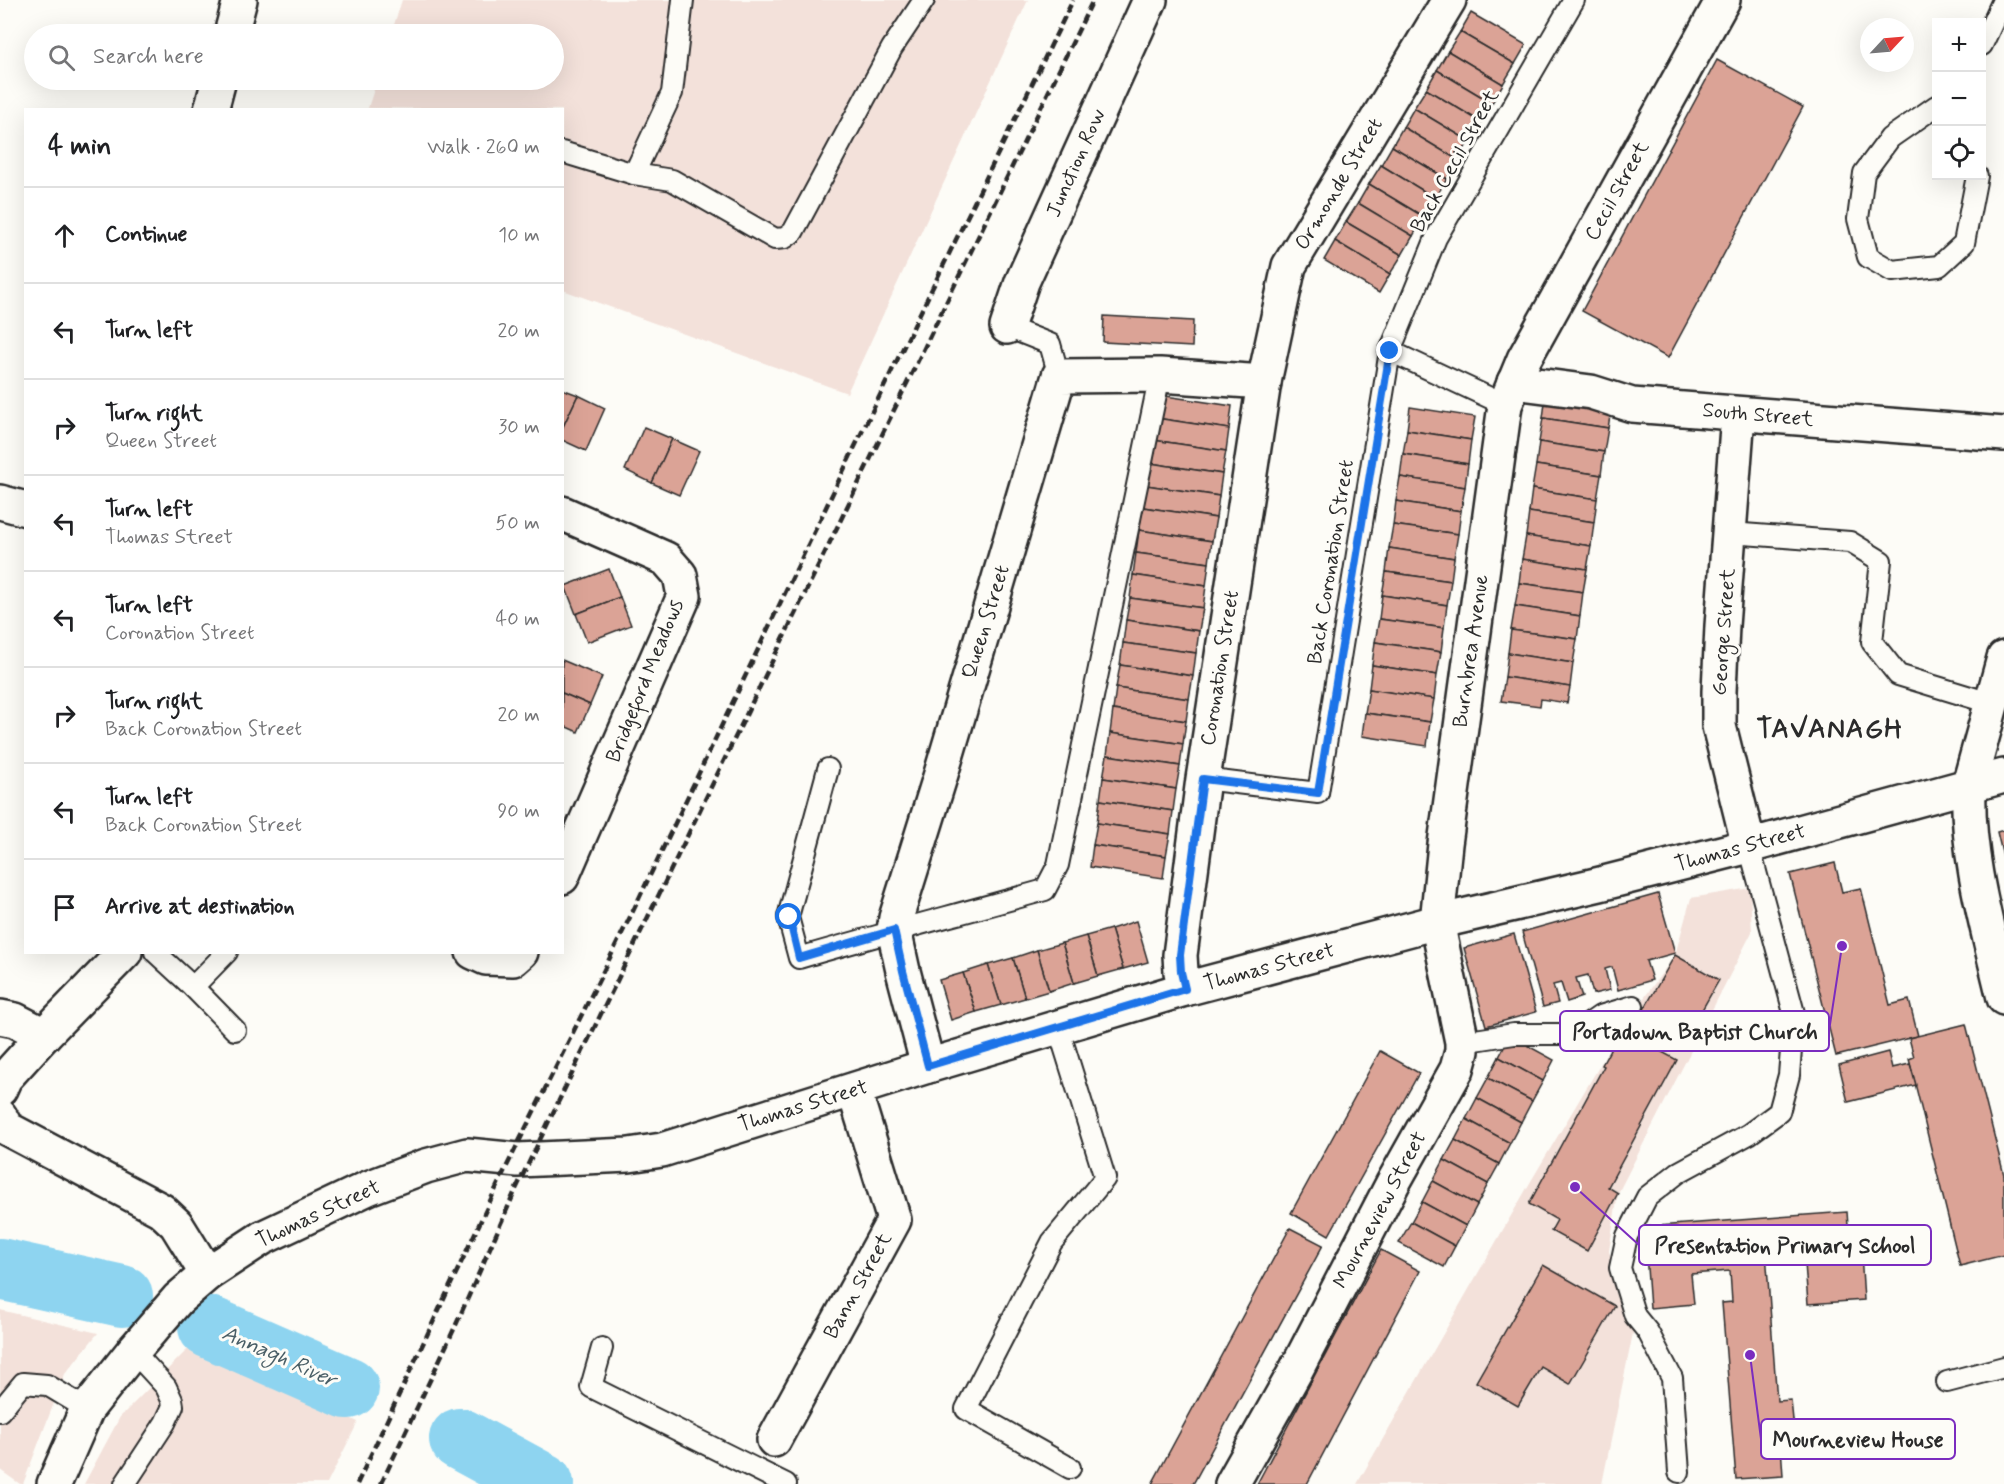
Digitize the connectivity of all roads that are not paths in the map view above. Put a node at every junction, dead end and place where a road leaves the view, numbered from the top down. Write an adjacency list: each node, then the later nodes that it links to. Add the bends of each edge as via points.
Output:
1 (240, 0): 9 (street)
2 (683, 0): 15 (lane, via 672,93)
3 (924, 0): 15 (lane, via 892,48 793,232 785,238 775,239 672,180)
4 (1150, 0): 17 (street, Junction Row, via 1022,282)
5 (1449, 0): 21 (street, Ormonde Street, via 1289,266)
6 (1574, 0): 18 (lane, Back Cecil Street, via 1436,238)
7 (1723, 0): 22 (street, Cecil Street, via 1524,359)
8 (2003, 0): 10 (lane)
9 (234, 24)
10 (1986, 36)
11 (216, 90): 12 (street)
12 (212, 108)
13 (1932, 109): 16 (lane, via 1890,138 1863,173 1858,219 1868,258 1892,271 1939,266 1964,243)
14 (564, 153): 15 (lane)
15 (634, 174)
16 (1976, 180)
17 (1007, 327): 20 (lane, via 1050,344)
18 (1390, 351): 22 (lane); 33 (lane, Back Coronation Street, via 1318,793)
19 (1160, 375): 20 (street); 21 (street); 38 (lane, via 1058,865 1045,890)
20 (1059, 376): 38 (street, Queen Street)
21 (1264, 382): 33 (street, Coronation Street)
22 (1510, 394): 23 (street, South Street, via 1591,392 1632,405); 37 (street, Burnbrea Avenue)
23 (1738, 414): 24 (street, South Street); 28 (street, George Street)
24 (2004, 434)
25 (0, 502): 26 (street)
26 (24, 508)
27 (564, 514): 36 (street, Bridgeford Meadows, via 666,559 680,575 684,596)
28 (1730, 533): 30 (lane, via 1850,542 1881,561 1872,642 1898,675); 35 (street, George Street, via 1719,726)
29 (2004, 658): 30 (street)
30 (1990, 703): 34 (street)
31 (828, 769): 38 (lane, via 789,917 799,958)
32 (2004, 776): 34 (street, Thomas Street)
33 (1203, 779): 45 (street, Coronation Street, via 1180,955)
34 (1969, 785): 35 (street, Thomas Street); 46 (street, via 1970,841)
35 (1749, 846): 37 (street, Thomas Street); 67 (lane, via 1794,1012 1789,1075 1779,1112 1749,1134 1679,1172 1647,1197 1627,1236 1620,1268 1635,1316 1648,1332 1671,1378)
36 (564, 872)
37 (1437, 922): 45 (street, Thomas Street); 52 (street, Mourneview Street)
38 (894, 930): 53 (street, Queen Street)
39 (123, 954): 51 (street)
40 (157, 954): 44 (lane)
41 (225, 954): 44 (lane)
42 (477, 954): 43 (street, via 513,959)
43 (519, 954)
44 (193, 987): 50 (lane)
45 (1185, 989): 49 (street, Thomas Street)
46 (2004, 998)
47 (1633, 1006): 52 (lane, via 1600,1016 1574,1034 1514,1034)
48 (0, 1017): 51 (street)
49 (1058, 1027): 53 (street, Thomas Street); 65 (lane, via 1105,1178 1052,1242 966,1409)
50 (235, 1030)
51 (44, 1035): 54 (street, via 5,1078)
52 (1462, 1042): 71 (street, Mourneview Street, via 1457,1069)
53 (928, 1066): 55 (street, Thomas Street)
54 (0, 1089)
55 (854, 1090): 57 (street, Thomas Street, via 651,1152 518,1160 467,1155 426,1166 368,1188 262,1238); 64 (street, Bann Street, via 894,1220)
56 (0, 1116): 57 (street, via 6,1128 161,1210 176,1224)
57 (207, 1274): 59 (street, Thomas Street, via 178,1299)
58 (602, 1348): 66 (lane, via 591,1387)
59 (133, 1351): 62 (street, Thomas Street); 69 (lane, via 166,1387 173,1406)
60 (2004, 1367): 61 (lane)
61 (1947, 1382)
62 (87, 1409): 63 (lane, via 47,1385 23,1383); 68 (street, Thomas Street)
63 (0, 1411)
64 (774, 1440): 66 (lane)
65 (1070, 1468)
66 (759, 1470): 70 (lane)
67 (1679, 1472)
68 (54, 1484)
69 (125, 1484)
70 (786, 1484)
71 (1232, 1484)

